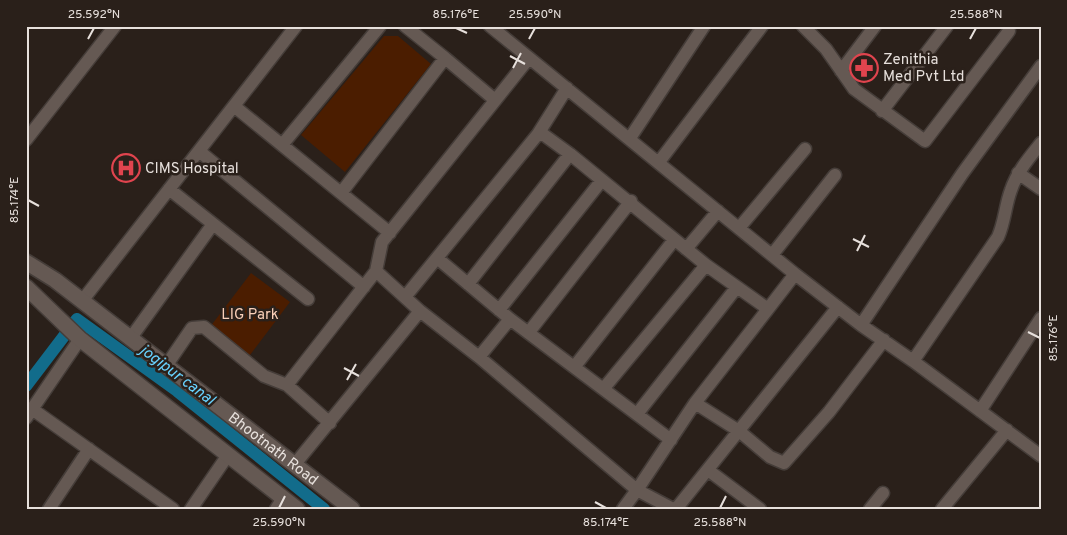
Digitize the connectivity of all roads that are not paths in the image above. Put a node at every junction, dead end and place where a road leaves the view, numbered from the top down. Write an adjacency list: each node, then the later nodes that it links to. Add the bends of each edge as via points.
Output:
1 (114, 26): 22 (street)
2 (296, 26): 18 (street)
3 (380, 26): 24 (street)
4 (405, 26): 12 (street)
5 (490, 26): 13 (street)
6 (704, 26): 21 (street)
7 (762, 26): 28 (street)
8 (803, 26): 15 (street, via 826,49)
9 (875, 26): 15 (street)
10 (947, 26): 19 (street)
11 (1008, 31): 19 (street, via 925,140)
12 (445, 58): 17 (street); 34 (street)
13 (529, 58): 16 (street); 17 (street)
14 (1041, 66): 61 (street, via 962,174)
15 (841, 71): 19 (street, via 854,89)
16 (567, 88): 20 (street); 21 (street)
17 (495, 100): 39 (street)
18 (234, 106): 24 (street); 26 (street)
19 (882, 111)
20 (538, 134): 27 (street); 43 (street)
21 (630, 138): 28 (street)
22 (26, 140)
23 (1041, 143): 29 (street)
24 (282, 145): 34 (street)
25 (805, 149): 38 (street)
26 (199, 151): 33 (street); 50 (street)
27 (570, 154): 31 (street); 48 (street)
28 (659, 162): 36 (street)
29 (1018, 173): 32 (street); 67 (street, via 998,236)
30 (836, 174): 42 (street)
31 (602, 180): 35 (street); 57 (street)
32 (1041, 188)
33 (169, 189): 37 (street); 54 (street)
34 (341, 193): 39 (street)
35 (630, 201): 40 (street); 62 (street)
36 (718, 211): 38 (street); 41 (street)
37 (213, 224): 53 (street); 64 (street)
38 (739, 228): 42 (street)
39 (390, 233): 46 (street, via 382,242)
40 (674, 240): 41 (street); 69 (street)
41 (686, 249): 45 (street)
42 (772, 255): 47 (street)
43 (437, 258): 48 (street); 52 (street)
44 (26, 262): 54 (street, Bhootnath Road)
45 (706, 265): 51 (street); 71 (street)
46 (376, 271): 50 (street); 52 (street)
47 (795, 274): 55 (street); 56 (street)
48 (468, 284): 57 (street)
49 (26, 286): 63 (street)
50 (364, 287): 70 (street)
51 (737, 287): 56 (street); 75 (street)
52 (405, 297): 58 (street)
53 (308, 299)
54 (82, 301): 64 (street, Bhootnath Road)
55 (838, 307): 61 (street); 78 (street)
56 (768, 309): 72 (street)
57 (499, 310): 60 (street)
58 (420, 311): 66 (street); 76 (street)
59 (1041, 318): 73 (street)
60 (510, 319): 62 (street); 66 (street)
61 (861, 325): 65 (street)
62 (529, 332): 69 (street)
63 (76, 336): 74 (street); 81 (street)
64 (130, 339): 68 (street, Bhootnath Road)
65 (884, 340): 67 (street); 78 (street, via 829,412 784,463)
66 (479, 357): 85 (street)
67 (913, 361): 73 (street)
68 (166, 366): 70 (street, via 192,328 204,327 264,376); 83 (street, Bhootnath Road)
69 (575, 366): 71 (street)
70 (287, 385): 76 (street)
71 (604, 388): 75 (street)
72 (695, 403): 78 (street); 79 (street)
73 (980, 411): 77 (street)
74 (29, 414): 80 (street)
75 (637, 414): 79 (street)
76 (330, 423): 83 (street)
77 (1007, 430): 82 (street); 88 (street)
78 (738, 431): 84 (street)
79 (671, 440): 85 (street)
80 (89, 449): 89 (street); 90 (street)
81 (228, 455): 87 (street); 91 (street)
82 (1041, 456)
83 (295, 464): 93 (street, Bhootnath Road)
84 (708, 470): 95 (street); 96 (street)
85 (638, 490): 94 (street); 95 (street)
86 (883, 493): 97 (street)
87 (279, 503): 92 (street)
88 (949, 506)
89 (49, 509)
90 (173, 509)
91 (190, 509)
92 (297, 509)
93 (352, 509)
94 (623, 509)
95 (675, 509)
96 (760, 509)
97 (870, 509)

